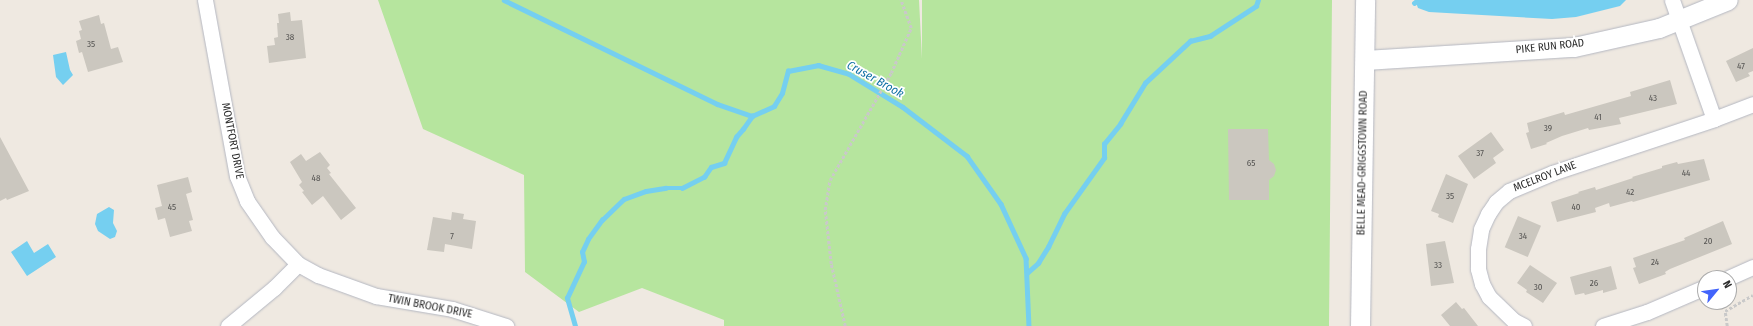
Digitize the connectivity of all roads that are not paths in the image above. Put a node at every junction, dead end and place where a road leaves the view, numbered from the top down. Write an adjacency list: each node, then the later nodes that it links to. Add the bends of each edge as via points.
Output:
1 (205, 0): 9 (street, MONTFORT DRIVE, via 237,176 247,201 272,238)
2 (1365, 0): 6 (street, BELLE MEAD-GRIGGSTOWN ROAD)
3 (1672, 0): 5 (street)
4 (1728, 0): 5 (street, PIKE RUN ROAD)
5 (1679, 20): 6 (street, PIKE RUN ROAD, via 1659,28 1574,47); 8 (street)
6 (1365, 60): 16 (street, BELLE MEAD-GRIGGSTOWN ROAD)
7 (1753, 104): 8 (street, MCELROY LANE)
8 (1714, 119): 17 (street, MCELROY LANE, via 1552,173 1509,191 1496,202 1481,229 1478,269 1489,297 1514,321)
9 (298, 264): 13 (street, MONTFORT DRIVE); 14 (street, via 274,288)
10 (1753, 267): 11 (street)
11 (1737, 274)
12 (1697, 290): 18 (street, via 1647,312)
13 (376, 296): 15 (street, TWIN BROOK DRIVE, via 452,309)
14 (228, 326)
15 (506, 326)
16 (1360, 326)
17 (1524, 326)
18 (1603, 326)

